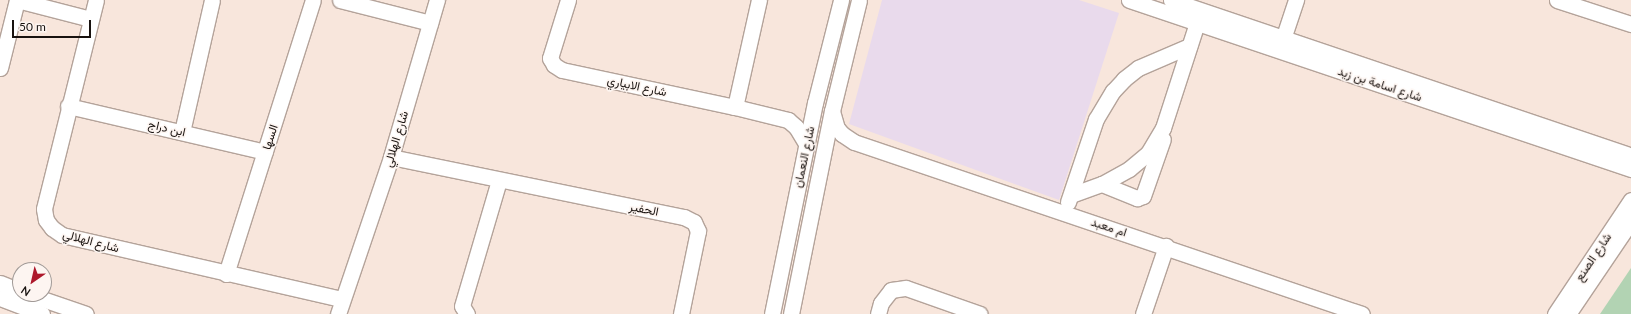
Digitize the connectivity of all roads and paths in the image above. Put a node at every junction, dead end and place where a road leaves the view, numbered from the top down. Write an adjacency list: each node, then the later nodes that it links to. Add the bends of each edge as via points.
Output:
1 (17, 0): 15 (street); 21 (street)
2 (96, 0): 15 (street, شارع الهلالي)
3 (212, 0): 28 (street)
4 (314, 0): 31 (street, السها)
5 (340, 0): 16 (street)
6 (437, 0): 16 (street, شارع الهلالي)
7 (568, 0): 24 (street, شارع الابياري, via 550,58 554,65 562,70)
8 (759, 0): 24 (street)
9 (841, 0): 22 (street, شارع النعمان)
10 (859, 0): 25 (street, شارع النعمان)
11 (1129, 0): 17 (street, شارع اسامة بن زيد)
12 (1171, 0): 19 (street, شارع اسامة بن زيد)
13 (1296, 0): 19 (street)
14 (1558, 0): 18 (street)
15 (92, 18): 23 (street, شارع الهلالي)
16 (430, 23): 33 (street, شارع الهلالي)
17 (1197, 23): 19 (street, شارع اسامة بن زيد); 20 (street)
18 (1631, 24)
19 (1281, 45): 32 (street, شارع اسامة بن زيد); 35 (street, شارع اسامة بن زيد)
20 (1189, 46): 27 (street); 38 (street, via 1138,68 1113,91 1096,119)
21 (0, 68)
22 (816, 102): 26 (street, via 804,113); 30 (street, شارع النعمان)
23 (68, 106): 28 (street, ابن دراج); 43 (street, شارع الهلالي, via 44,209 46,220 52,228 62,235)
24 (735, 107): 26 (street, شارع الابياري)
25 (832, 111): 29 (street, ام معبد, via 837,128); 34 (street, شارع النعمان)
26 (788, 120): 30 (street, via 796,126)
27 (1163, 128): 37 (street, via 1148,153 1128,169); 37 (street, via 1162,145 1143,196 1137,198)
28 (182, 132): 31 (street, ابن دراج)
29 (854, 142): 34 (street, via 844,142 833,148); 40 (street, ام معبد)
30 (807, 145): 54 (street, شارع النعمان)
31 (265, 152): 43 (street, السها)
32 (1631, 156)
33 (391, 157): 36 (street, الحفير); 47 (street, شارع الهلالي)
34 (820, 166): 55 (street, شارع النعمان)
35 (1631, 169)
36 (500, 180): 52 (street, via 462,306); 53 (street, الحفير, via 684,217 694,222 698,231)
37 (1102, 184): 38 (street)
38 (1071, 195): 40 (street)
39 (1631, 200): 60 (street, شارع الصنع)
40 (1064, 212): 42 (street, ام معبد)
41 (1631, 221): 61 (street, شارع الصنع)
42 (1166, 246): 58 (street); 59 (street, ام معبد)
43 (226, 274): 47 (street, شارع الهلالي)
44 (0, 283): 45 (street)
45 (12, 288)
46 (0, 298): 49 (street)
47 (342, 299): 51 (street, شارع الهلالي)
48 (51, 302): 50 (street)
49 (42, 314)
50 (86, 314)
51 (338, 314)
52 (467, 314)
53 (681, 314)
54 (772, 314)
55 (791, 314)
56 (878, 314): 57 (street, via 881,303 891,290 906,288)
57 (980, 314)
58 (1144, 314)
59 (1362, 314)
60 (1555, 314)
61 (1568, 314)

